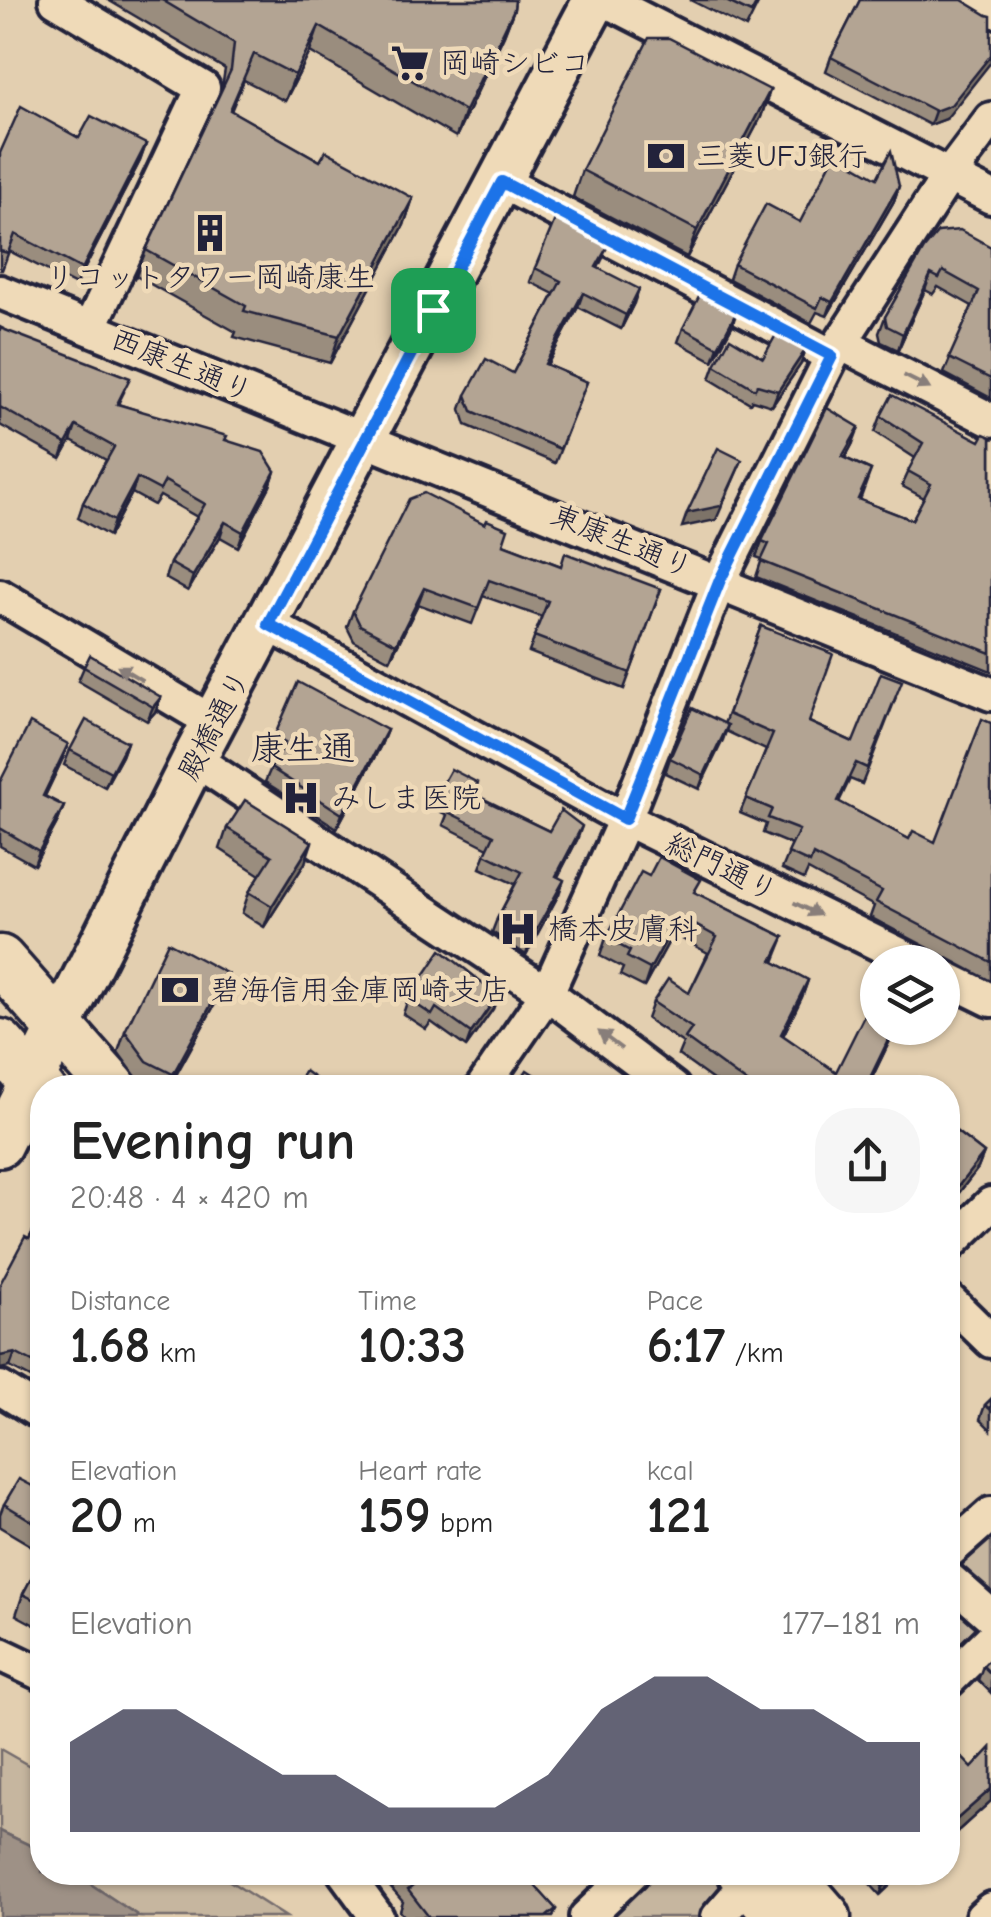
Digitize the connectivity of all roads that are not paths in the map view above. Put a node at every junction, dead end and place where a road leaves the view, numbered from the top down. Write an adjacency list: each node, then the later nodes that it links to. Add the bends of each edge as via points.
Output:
1 (56, 0): 11 (street, via 203,88)
2 (595, 0): 8 (main road, 殿橋通り)
3 (604, 0): 7 (street)
4 (970, 0): 5 (street)
5 (991, 12)
6 (991, 120): 7 (street)
7 (949, 175): 9 (street); 12 (street)
8 (502, 182): 12 (street); 14 (main road, 殿橋通り)
9 (991, 196)
10 (3, 299): 11 (street, 西康生通り)
11 (90, 328): 14 (street, 西康生通り)
12 (837, 350): 13 (street, one-way to 13); 15 (street)
13 (991, 420)
14 (364, 437): 15 (street, 東康生通り); 17 (main road, 殿橋通り)
15 (720, 580): 18 (street, 東康生通り); 20 (street)
16 (0, 596): 19 (street, one-way to 16)
17 (268, 624): 19 (main road, 殿橋通り); 20 (street, 総門通り)
18 (991, 694)
19 (204, 741): 24 (street); 26 (main road, 殿橋通り)
20 (625, 819): 21 (street, 総門通り, one-way to 21); 24 (street)
21 (881, 945)
22 (0, 960): 26 (highway)
23 (960, 985): 25 (street)
24 (547, 993): 30 (street); 31 (street, one-way to 24)
25 (991, 1000)
26 (60, 1027): 28 (main road, 殿橋通り); 29 (highway)
27 (0, 1044): 32 (highway)
28 (42, 1075)
29 (102, 1075)
30 (491, 1075)
31 (656, 1075)
32 (30, 1079)
33 (30, 1098): 34 (main road, 殿橋通り)
34 (0, 1145)
35 (991, 1204): 36 (street)
36 (960, 1234)
37 (960, 1311): 38 (street)
38 (991, 1341)
39 (0, 1388): 40 (street)
40 (30, 1407)
41 (991, 1514): 42 (street)
42 (960, 1541)
43 (960, 1589): 44 (street)
44 (991, 1616)
45 (991, 1638): 48 (street)
46 (0, 1654): 47 (street)
47 (30, 1668)
48 (960, 1669)
49 (354, 1885): 54 (street)
50 (619, 1885): 55 (street)
51 (763, 1885): 56 (street)
52 (766, 1885): 57 (highway)
53 (991, 1909): 58 (street)
54 (377, 1917)
55 (586, 1917)
56 (718, 1917)
57 (826, 1917)
58 (982, 1917)

